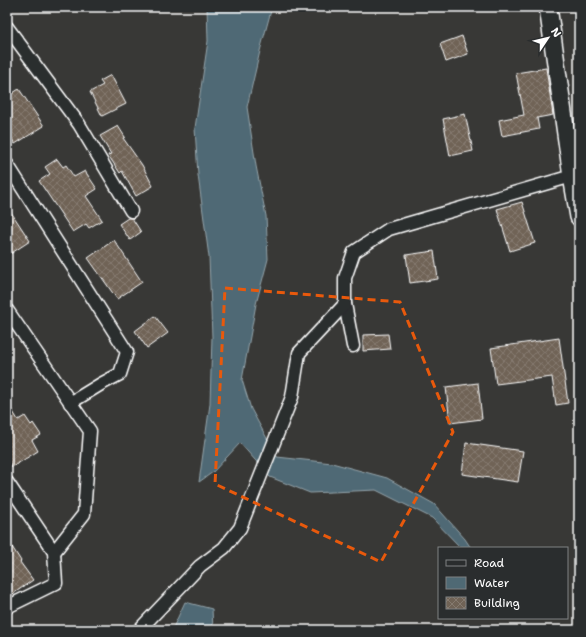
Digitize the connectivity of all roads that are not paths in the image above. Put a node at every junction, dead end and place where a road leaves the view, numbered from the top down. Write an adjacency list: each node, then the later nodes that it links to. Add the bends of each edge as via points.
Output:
1 (548, 7): 4 (street)
2 (7, 27): 5 (street, via 79,124)
3 (7, 164): 10 (street, via 127,352 120,374)
4 (572, 176): 6 (street); 7 (street, via 389,229 354,252 345,278)
5 (131, 211)
6 (579, 217)
7 (345, 304): 9 (street); 14 (street, via 299,353 292,397 240,528 224,548 200,566)
8 (7, 310): 10 (street)
9 (353, 346)
10 (70, 403): 12 (street, via 90,431 84,514)
11 (7, 482): 12 (street)
12 (54, 552): 13 (street, via 56,583)
13 (7, 607)
14 (139, 630)

